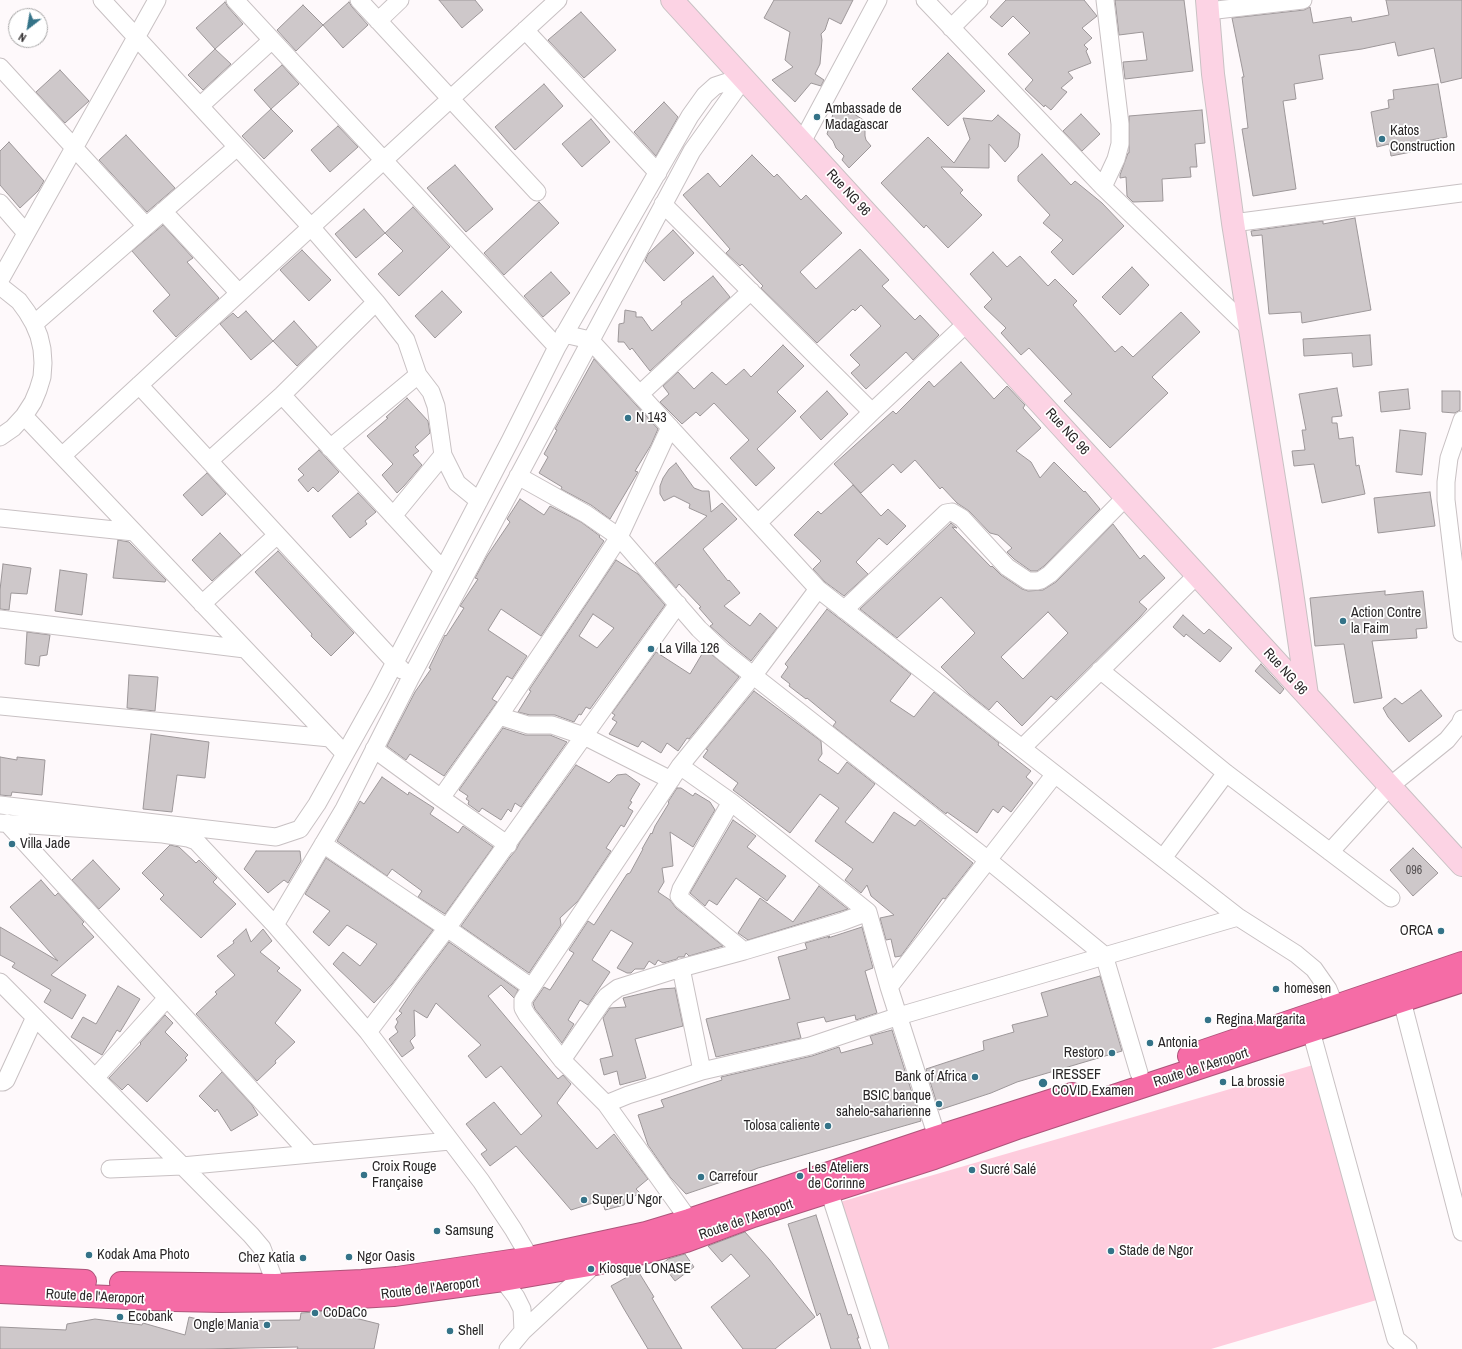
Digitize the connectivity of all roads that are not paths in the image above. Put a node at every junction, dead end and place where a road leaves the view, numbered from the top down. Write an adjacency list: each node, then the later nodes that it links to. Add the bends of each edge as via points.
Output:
1 (102, 0): 17 (street)
2 (157, 0): 17 (street)
3 (235, 0): 18 (street)
4 (359, 0): 14 (street)
5 (400, 0): 14 (street)
6 (558, 0): 16 (street)
7 (672, 0): 20 (street, Rue NG 96)
8 (878, 0): 23 (street)
9 (925, 0): 15 (street)
10 (979, 0): 15 (street)
11 (1105, 0): 28 (street, via 1120,124 1120,144)
12 (1303, 0): 13 (street)
13 (1207, 6): 34 (street, via 1213,74)
14 (378, 21): 21 (street)
15 (950, 28): 28 (street)
16 (525, 30): 21 (street); 27 (street)
17 (136, 37): 22 (street); 25 (street)
18 (272, 40): 22 (street); 26 (street)
19 (0, 67): 25 (street)
20 (742, 81): 23 (street, Rue NG 96); 27 (street, via 730,81 715,86 705,95 690,116); 32 (street, via 692,151)
21 (450, 99): 26 (street); 29 (street)
22 (200, 106): 24 (street)
23 (802, 142): 43 (street, Rue NG 96)
24 (237, 146): 33 (street); 36 (street)
25 (74, 148): 35 (street); 37 (street)
26 (383, 160): 36 (street); 47 (street)
27 (658, 173): 47 (street)
28 (1103, 187): 45 (street)
29 (537, 192)
30 (1462, 192): 34 (street)
31 (0, 203): 37 (street)
32 (663, 204): 40 (street); 46 (street)
33 (163, 211): 35 (street); 41 (street)
34 (1233, 223): 45 (street)
35 (146, 226): 44 (street)
36 (311, 227): 41 (street); 42 (street)
37 (26, 233): 38 (street)
38 (0, 280)
39 (0, 286): 44 (street, via 19,301)
40 (751, 291): 50 (street); 52 (street)
41 (239, 293): 49 (street)
42 (376, 302): 48 (street, via 406,340); 51 (street)
43 (967, 323): 52 (street); 62 (street, Rue NG 96)
44 (34, 324): 53 (street, via 42,349 42,377 33,402)
45 (1250, 329): 83 (street)
46 (590, 340): 47 (street); 50 (street); 61 (street)
47 (560, 341): 63 (street)
48 (418, 375): 57 (street); 58 (street, via 432,392)
49 (139, 385): 59 (street); 60 (street)
50 (640, 394): 55 (street)
51 (282, 395): 57 (street); 60 (street)
52 (872, 412): 66 (street)
53 (24, 416): 56 (street, via 13,428); 59 (street)
54 (1462, 420): 77 (street, via 1449,458 1446,482)
55 (670, 427): 66 (street); 69 (street)
56 (0, 436)
57 (330, 448): 64 (street)
58 (443, 455): 63 (street, via 457,483); 64 (street)
59 (62, 456): 67 (street)
60 (209, 461): 68 (street)
61 (518, 476): 69 (street, via 586,514); 82 (street)
62 (1126, 497): 71 (street, Rue NG 96); 75 (street, via 1050,574 1037,581 1028,581 1007,567 962,518 952,512 946,513)
63 (479, 501): 70 (street)
64 (393, 516): 70 (street)
65 (0, 518): 67 (street)
66 (758, 523): 72 (street)
67 (134, 532): 73 (street)
68 (277, 535): 73 (street); 79 (street)
69 (619, 536): 74 (street); 85 (street)
70 (443, 570): 79 (street)
71 (1197, 575): 80 (street); 83 (street, Rue NG 96)
72 (818, 589): 75 (street); 81 (street)
73 (202, 604): 78 (street)
74 (678, 604): 81 (street, via 699,629); 87 (street)
75 (844, 610): 89 (street)
76 (0, 619): 78 (street)
77 (1462, 633)
78 (244, 649): 88 (street)
79 (395, 662): 82 (street); 91 (street)
80 (1100, 670): 89 (street); 93 (street)
81 (753, 676): 92 (street); 104 (street)
82 (410, 679): 90 (street)
83 (1307, 695): 95 (street, Rue NG 96)
84 (0, 706): 88 (street)
85 (499, 716): 87 (street, via 528,725 552,725); 96 (street)
86 (1462, 719): 95 (street, via 1447,740)
87 (584, 736): 92 (street); 101 (street)
88 (330, 738): 91 (street)
89 (1022, 748): 94 (street)
90 (374, 749): 96 (street); 100 (street)
91 (345, 754): 98 (street, via 300,829 276,837)
92 (675, 773): 97 (street); 118 (street)
93 (1226, 773): 102 (street); 103 (street)
94 (1055, 774): 103 (street); 104 (street)
95 (1390, 786): 102 (street); 105 (street, Rue NG 96)
96 (441, 798): 101 (street)
97 (731, 802): 107 (street); 111 (street, via 679,896)
98 (0, 805)
99 (3, 823): 109 (street, via 163,834 192,839 204,848); 119 (street)
100 (323, 844): 109 (street); 110 (street)
101 (508, 844): 110 (street)
102 (1330, 852): 106 (street)
103 (1163, 858): 108 (street)
104 (988, 860): 112 (street); 117 (street)
105 (1462, 865)
106 (1391, 898)
107 (868, 912): 111 (street); 117 (street)
108 (1238, 916): 112 (street); 121 (street, via 1314,968 1328,989)
109 (275, 925): 125 (street)
110 (448, 928): 118 (street); 125 (street)
111 (744, 951): 114 (street)
112 (1104, 955): 122 (street); 128 (street)
113 (1462, 963): 121 (highway, Route de l'Aeroport)
114 (681, 968): 126 (street, via 636,981 613,991 602,1002); 127 (street)
115 (1462, 981): 120 (highway, Route de l'Aeroport)
116 (0, 982): 123 (street)
117 (889, 987): 122 (street)
118 (531, 988): 126 (street, via 523,1000 524,1011)
119 (167, 998): 129 (street); 134 (street)
120 (1402, 1001): 124 (highway, Route de l'Aeroport); 139 (street)
121 (1335, 1006): 128 (highway, Route de l'Aeroport)
122 (899, 1016): 127 (street, via 810,1046); 132 (street)
123 (35, 1017): 129 (street); 130 (street, via 6,1080)
124 (1311, 1031): 137 (highway, Route de l'Aeroport, via 934,1158); 149 (street, via 1395,1336)
125 (368, 1032): 133 (street)
126 (562, 1060): 131 (street)
127 (702, 1070): 131 (street)
128 (1139, 1073): 132 (highway, Route de l'Aeroport)
129 (95, 1078): 135 (street)
130 (0, 1082)
131 (606, 1104): 138 (street)
132 (937, 1137): 138 (highway, Route de l'Aeroport)
133 (450, 1141): 134 (street); 140 (street, via 481,1181)
134 (310, 1154): 135 (street)
135 (182, 1166): 136 (street); 144 (street, via 262,1248)
136 (110, 1169)
137 (828, 1191): 141 (highway, Route de l'Aeroport, via 686,1241); 148 (street)
138 (690, 1220): 140 (highway, Route de l'Aeroport, via 646,1233)
139 (1462, 1232)
140 (530, 1258): 144 (highway, Route de l'Aeroport, via 397,1278)
141 (595, 1264): 143 (highway, Route de l'Aeroport); 146 (street)
142 (0, 1277): 144 (highway, Route de l'Aeroport, via 128,1283)
143 (503, 1280): 145 (highway, Route de l'Aeroport, via 393,1295 306,1300 205,1301); 146 (street, via 522,1309)
144 (276, 1285)
145 (0, 1292)
146 (523, 1331): 147 (street)
147 (508, 1349)
148 (880, 1349)
149 (1408, 1349)

